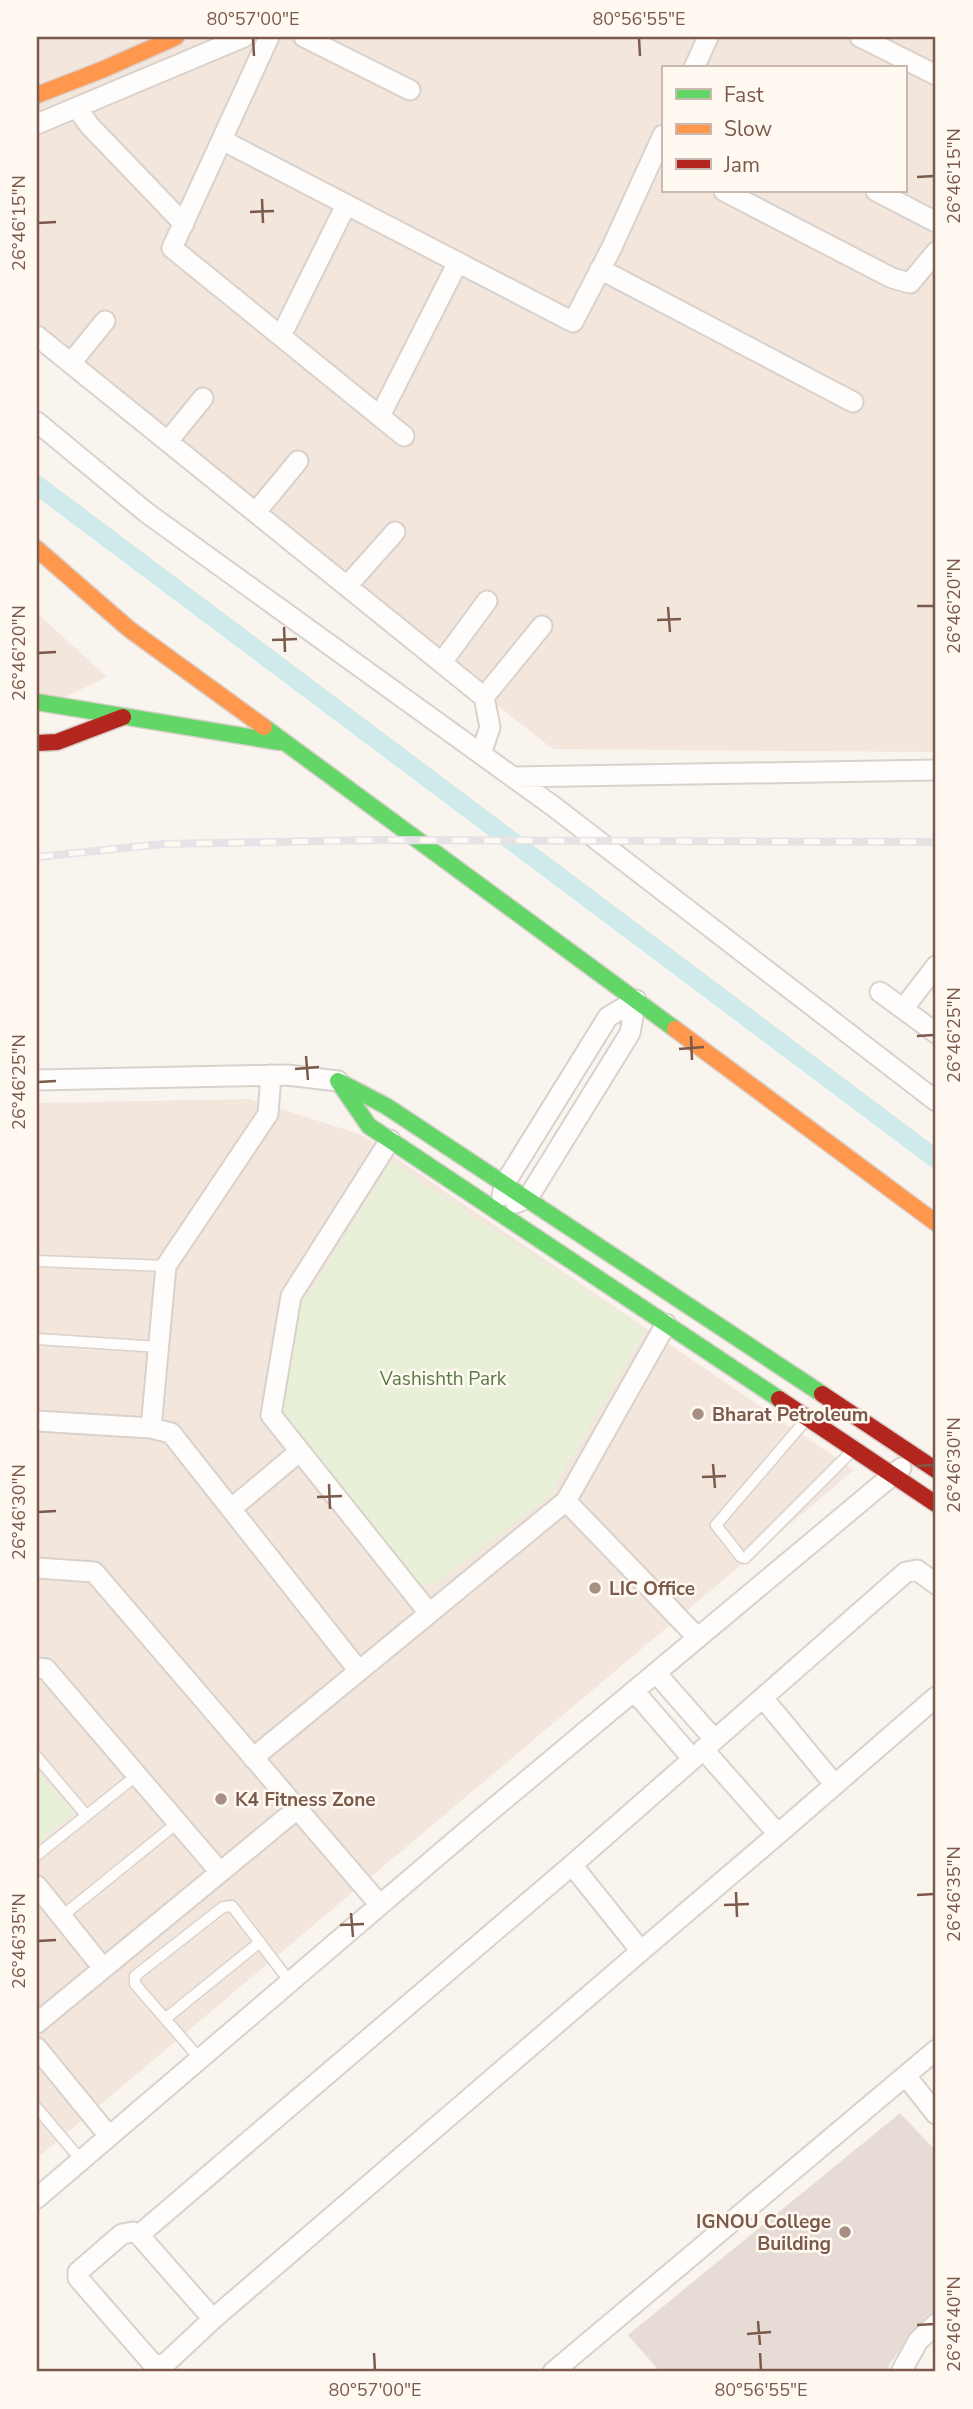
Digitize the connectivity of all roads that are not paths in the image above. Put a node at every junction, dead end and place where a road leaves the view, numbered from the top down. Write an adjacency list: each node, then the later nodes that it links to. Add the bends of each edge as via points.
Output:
1 (176, 37): 10 (main road)
2 (244, 37): 11 (street)
3 (269, 37): 13 (street)
4 (304, 37): 9 (street)
5 (708, 37): 7 (street)
6 (860, 37): 8 (street)
7 (695, 66)
8 (936, 75)
9 (410, 90)
10 (37, 95)
11 (77, 108): 12 (street); 19 (street)
12 (37, 124)
13 (222, 140): 17 (street); 19 (street)
14 (659, 157): 22 (street)
15 (726, 192): 20 (street, via 892,278 910,283)
16 (878, 192): 18 (street)
17 (346, 205): 21 (street); 25 (street)
18 (936, 222)
19 (184, 224): 25 (street, via 172,248)
20 (936, 252)
21 (458, 262): 22 (street, via 573,322); 29 (street)
22 (600, 269): 28 (street)
23 (105, 321): 26 (street)
24 (37, 336): 26 (street)
25 (281, 336): 29 (street)
26 (71, 363): 32 (street)
27 (203, 398): 32 (street)
28 (853, 402)
29 (380, 416): 31 (street)
30 (37, 422): 46 (street, via 147,513)
31 (404, 436)
32 (168, 441): 34 (street)
33 (298, 461): 34 (street)
34 (256, 512): 37 (street)
35 (395, 532): 37 (street)
36 (37, 549): 45 (main road, via 129,629)
37 (347, 586): 40 (street)
38 (487, 601): 40 (street)
39 (542, 626): 41 (street)
40 (442, 662): 41 (street)
41 (484, 696): 46 (street, via 490,727)
42 (37, 701): 43 (main road)
43 (126, 716): 44 (main road, via 57,742); 45 (main road)
44 (37, 743)
45 (287, 743): 51 (main road)
46 (481, 754): 48 (street)
47 (936, 770): 48 (street)
48 (513, 777): 57 (street)
49 (936, 966): 52 (street)
50 (880, 992): 52 (street)
51 (636, 1000): 59 (street, via 608,1017); 60 (street, via 630,1032); 62 (main road)
52 (903, 1009): 53 (street)
53 (936, 1033)
54 (271, 1075): 55 (street); 56 (street); 64 (street, via 268,1114)
55 (37, 1080)
56 (338, 1081): 58 (main road, via 369,1126); 59 (main road, via 387,1106)
57 (936, 1101)
58 (390, 1140): 61 (main road); 72 (street, via 291,1296 271,1415)
59 (505, 1184): 60 (main road); 61 (street)
60 (528, 1198): 61 (street); 73 (main road)
61 (498, 1212): 65 (main road)
62 (936, 1223)
63 (37, 1261): 64 (lane)
64 (166, 1266): 67 (street)
65 (666, 1324): 68 (main road); 76 (street)
66 (37, 1339): 67 (lane)
67 (159, 1347): 70 (street)
68 (807, 1418): 71 (main road); 71 (lane, via 716,1525 741,1557)
69 (37, 1421): 70 (street)
70 (151, 1428): 78 (street, via 171,1433)
71 (854, 1449): 75 (main road)
72 (300, 1451): 78 (street); 81 (street)
73 (915, 1456): 74 (main road); 75 (street)
74 (936, 1470)
75 (892, 1475): 77 (main road); 82 (street)
76 (566, 1501): 81 (street); 82 (street)
77 (936, 1504)
78 (231, 1509): 84 (street)
79 (37, 1567): 91 (street, via 94,1572)
80 (936, 1584): 88 (street, via 917,1570 906,1572)
81 (429, 1613): 84 (street)
82 (698, 1638): 85 (street)
83 (37, 1668): 92 (street, via 47,1669)
84 (359, 1671): 91 (street)
85 (656, 1673): 86 (street); 89 (street)
86 (634, 1691): 89 (street); 102 (street)
87 (936, 1697): 93 (street)
88 (763, 1698): 89 (street); 93 (street)
89 (703, 1749): 97 (street); 99 (street)
90 (37, 1758): 95 (lane)
91 (253, 1758): 94 (street)
92 (137, 1775): 95 (lane); 96 (street)
93 (835, 1785): 97 (street)
94 (297, 1809): 100 (street); 102 (street)
95 (86, 1815): 98 (lane)
96 (177, 1823): 100 (street); 103 (lane)
97 (778, 1835): 105 (street)
98 (37, 1855)
99 (572, 1865): 105 (street); 119 (street)
100 (220, 1872): 106 (street)
101 (37, 1886): 103 (street)
102 (380, 1905): 107 (street)
103 (61, 1917): 106 (street)
104 (260, 1942): 107 (lane); 108 (lane); 108 (lane, via 232,1906 223,1906 135,1976 135,1984)
105 (641, 1951): 120 (street)
106 (103, 1969): 109 (street)
107 (290, 1982): 112 (street)
108 (165, 2019): 112 (lane)
109 (37, 2024)
110 (37, 2048): 116 (street)
111 (936, 2050): 113 (street)
112 (200, 2059): 116 (street)
113 (906, 2076): 115 (street); 122 (street)
114 (37, 2108): 117 (lane)
115 (936, 2114)
116 (109, 2136): 117 (street)
117 (80, 2160): 118 (street)
118 (37, 2197)
119 (139, 2235): 120 (street); 120 (street, via 122,2234 77,2276 149,2360 166,2363)
120 (213, 2319)
121 (936, 2324): 123 (street, via 918,2340)
122 (553, 2372)
123 (901, 2372)

